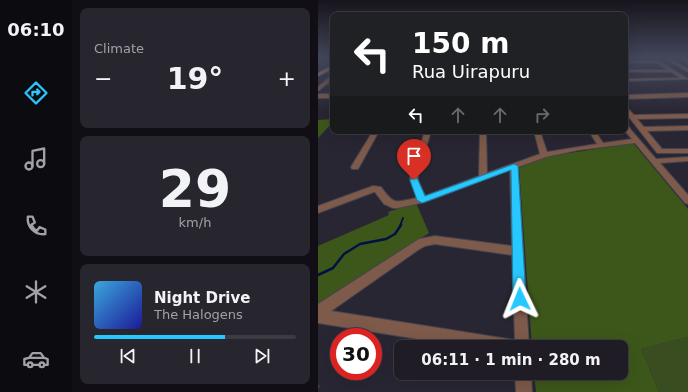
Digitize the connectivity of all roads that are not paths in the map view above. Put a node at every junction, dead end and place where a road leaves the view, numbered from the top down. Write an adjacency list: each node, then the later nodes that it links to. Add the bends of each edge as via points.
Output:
1 (633, 76): 4 (street)
2 (330, 79): 6 (street)
3 (628, 79): 4 (street)
4 (638, 80): 5 (street)
5 (687, 80)
6 (318, 89)
7 (628, 92): 8 (street)
8 (688, 92)
9 (318, 95): 10 (street)
10 (330, 95)
11 (688, 95): 12 (street)
12 (628, 96)
13 (688, 99): 14 (street)
14 (628, 100)
15 (688, 116): 16 (street)
16 (631, 123): 17 (street); 23 (street, via 628,131); 25 (street, via 642,130 661,151); 28 (street, via 633,131)
17 (688, 128)
18 (374, 134): 30 (street)
19 (427, 134): 33 (street, via 414,175)
20 (483, 134): 31 (street)
21 (538, 134): 26 (street)
22 (594, 134): 24 (street)
23 (636, 141): 24 (street); 28 (street)
24 (601, 145): 26 (street)
25 (688, 151)
26 (544, 155): 29 (street)
27 (688, 160): 28 (street)
28 (657, 161): 32 (street); 34 (street)
29 (514, 166): 31 (street); 36 (street)
30 (355, 167)
31 (483, 177): 33 (street)
32 (688, 192)
33 (422, 200): 35 (street, via 393,205 378,189 373,189)
34 (688, 201)
35 (318, 210)
36 (518, 251): 37 (street, via 429,240 414,247); 40 (street)
37 (318, 312)
38 (318, 316): 39 (street)
39 (469, 340)
40 (522, 340)
41 (523, 380): 42 (street)
42 (524, 392)

